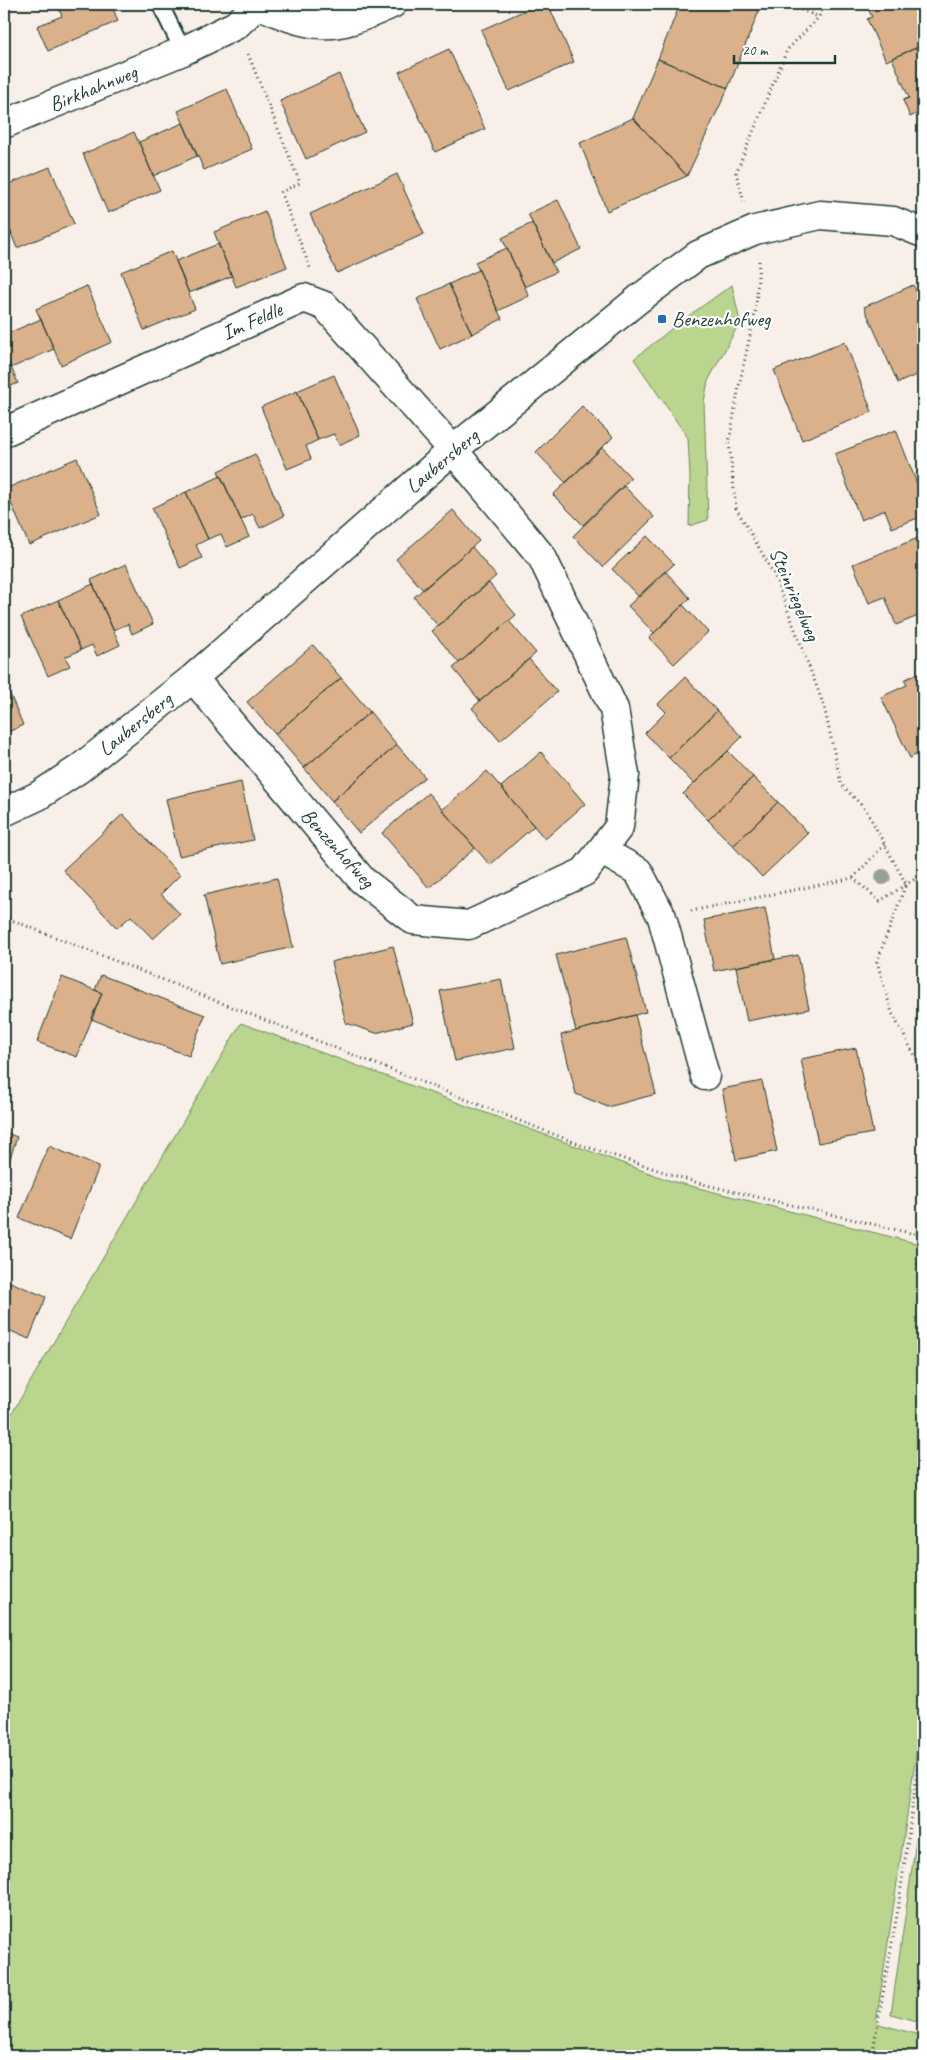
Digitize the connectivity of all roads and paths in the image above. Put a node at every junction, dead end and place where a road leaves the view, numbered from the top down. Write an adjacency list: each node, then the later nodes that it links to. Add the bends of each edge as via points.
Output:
1 (160, 4): 8 (lane)
2 (258, 4): 3 (street, Birkhahnweg, via 290,18 322,24 354,20); 7 (street, Birkhahnweg)
3 (392, 4)
4 (787, 4): 6 (path)
5 (824, 4): 6 (path, Steinriegelweg)
6 (818, 17): 10 (path, Steinriegelweg, via 787,50 736,173 740,193)
7 (236, 25): 8 (street, Birkhahnweg); 12 (path, via 300,183 281,192)
8 (182, 51): 9 (street, Birkhahnweg)
9 (4, 124)
10 (755, 230): 11 (street, Laubersberg, via 820,215 893,221); 14 (street, Laubersberg, via 698,255); 17 (path, Steinriegelweg, via 759,263 756,308 729,443 736,508 774,574 824,706 841,784 866,810)
11 (923, 233)
12 (325, 306): 13 (street, Im Feldle, via 304,298); 14 (street)
13 (4, 432)
14 (453, 450): 15 (street, Laubersberg); 18 (street, Benzenhofweg, via 542,557 614,709 625,775 619,827)
15 (193, 678): 16 (street, Laubersberg, via 79,769 38,796); 18 (street, Benzenhofweg, via 362,880 413,920 469,924 584,872)
16 (4, 812)
17 (885, 844): 20 (path); 21 (path, Steinriegelweg)
18 (602, 851): 23 (street, via 638,871)
19 (923, 874): 21 (path)
20 (853, 878): 21 (path, via 880,901); 23 (path)
21 (906, 884): 24 (path, via 877,962 892,1013)
22 (4, 917): 26 (path, via 581,1145 698,1183)
23 (662, 917): 25 (street)
24 (923, 1071)
25 (705, 1076)
26 (923, 1236)
27 (923, 1731): 28 (path, via 898,1909)
28 (872, 2056)

